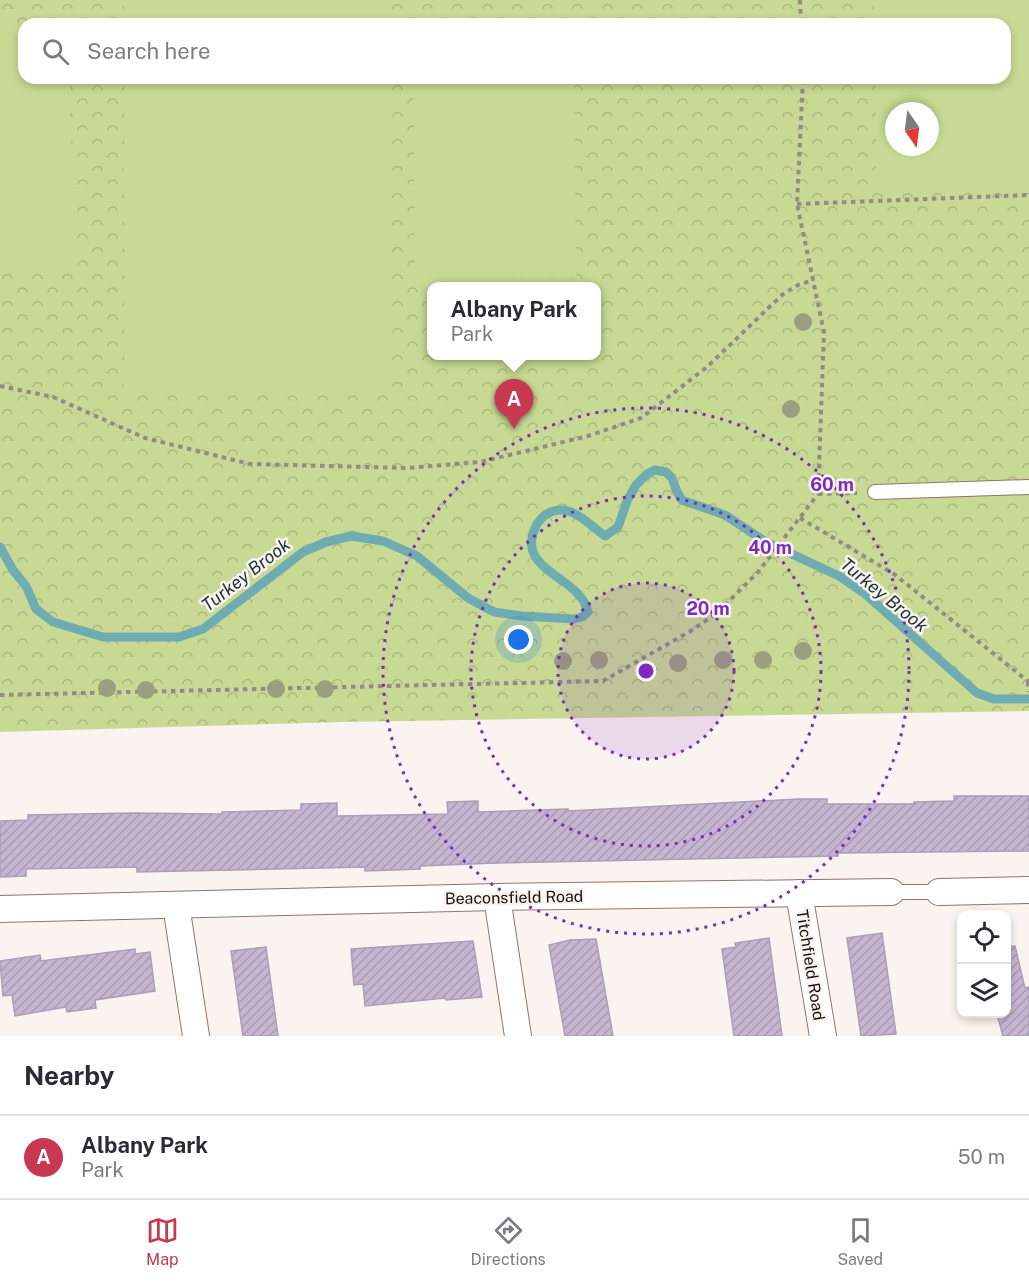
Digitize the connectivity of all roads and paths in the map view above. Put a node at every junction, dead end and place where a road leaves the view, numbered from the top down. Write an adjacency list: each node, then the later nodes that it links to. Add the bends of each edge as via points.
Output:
1 (800, 0): 2 (path)
2 (801, 18)
3 (803, 84): 5 (path)
4 (1029, 195): 5 (path)
5 (797, 204): 6 (path)
6 (813, 280): 7 (path, via 782,295 707,367 641,418 588,436 480,462 407,468 250,464 145,438 53,397); 10 (path, via 824,332)
7 (0, 386)
8 (1029, 487): 9 (lane)
9 (875, 492): 10 (path)
10 (818, 494): 11 (path)
11 (800, 518): 12 (path, via 894,574); 14 (path, via 758,572 717,613 603,681)
12 (1029, 682): 13 (path)
13 (1029, 692)
14 (0, 695)
15 (1029, 890): 17 (street, Beaconsfield Road)
16 (891, 892): 17 (lane, Beaconsfield Road); 18 (street, Beaconsfield Road)
17 (939, 892)
18 (799, 893): 19 (street, Beaconsfield Road); 24 (street, Titchfield Road)
19 (497, 897): 20 (street, Beaconsfield Road); 23 (street)
20 (176, 905): 21 (street, Beaconsfield Road); 22 (street)
21 (0, 909)
22 (196, 1036)
23 (518, 1036)
24 (823, 1036)

